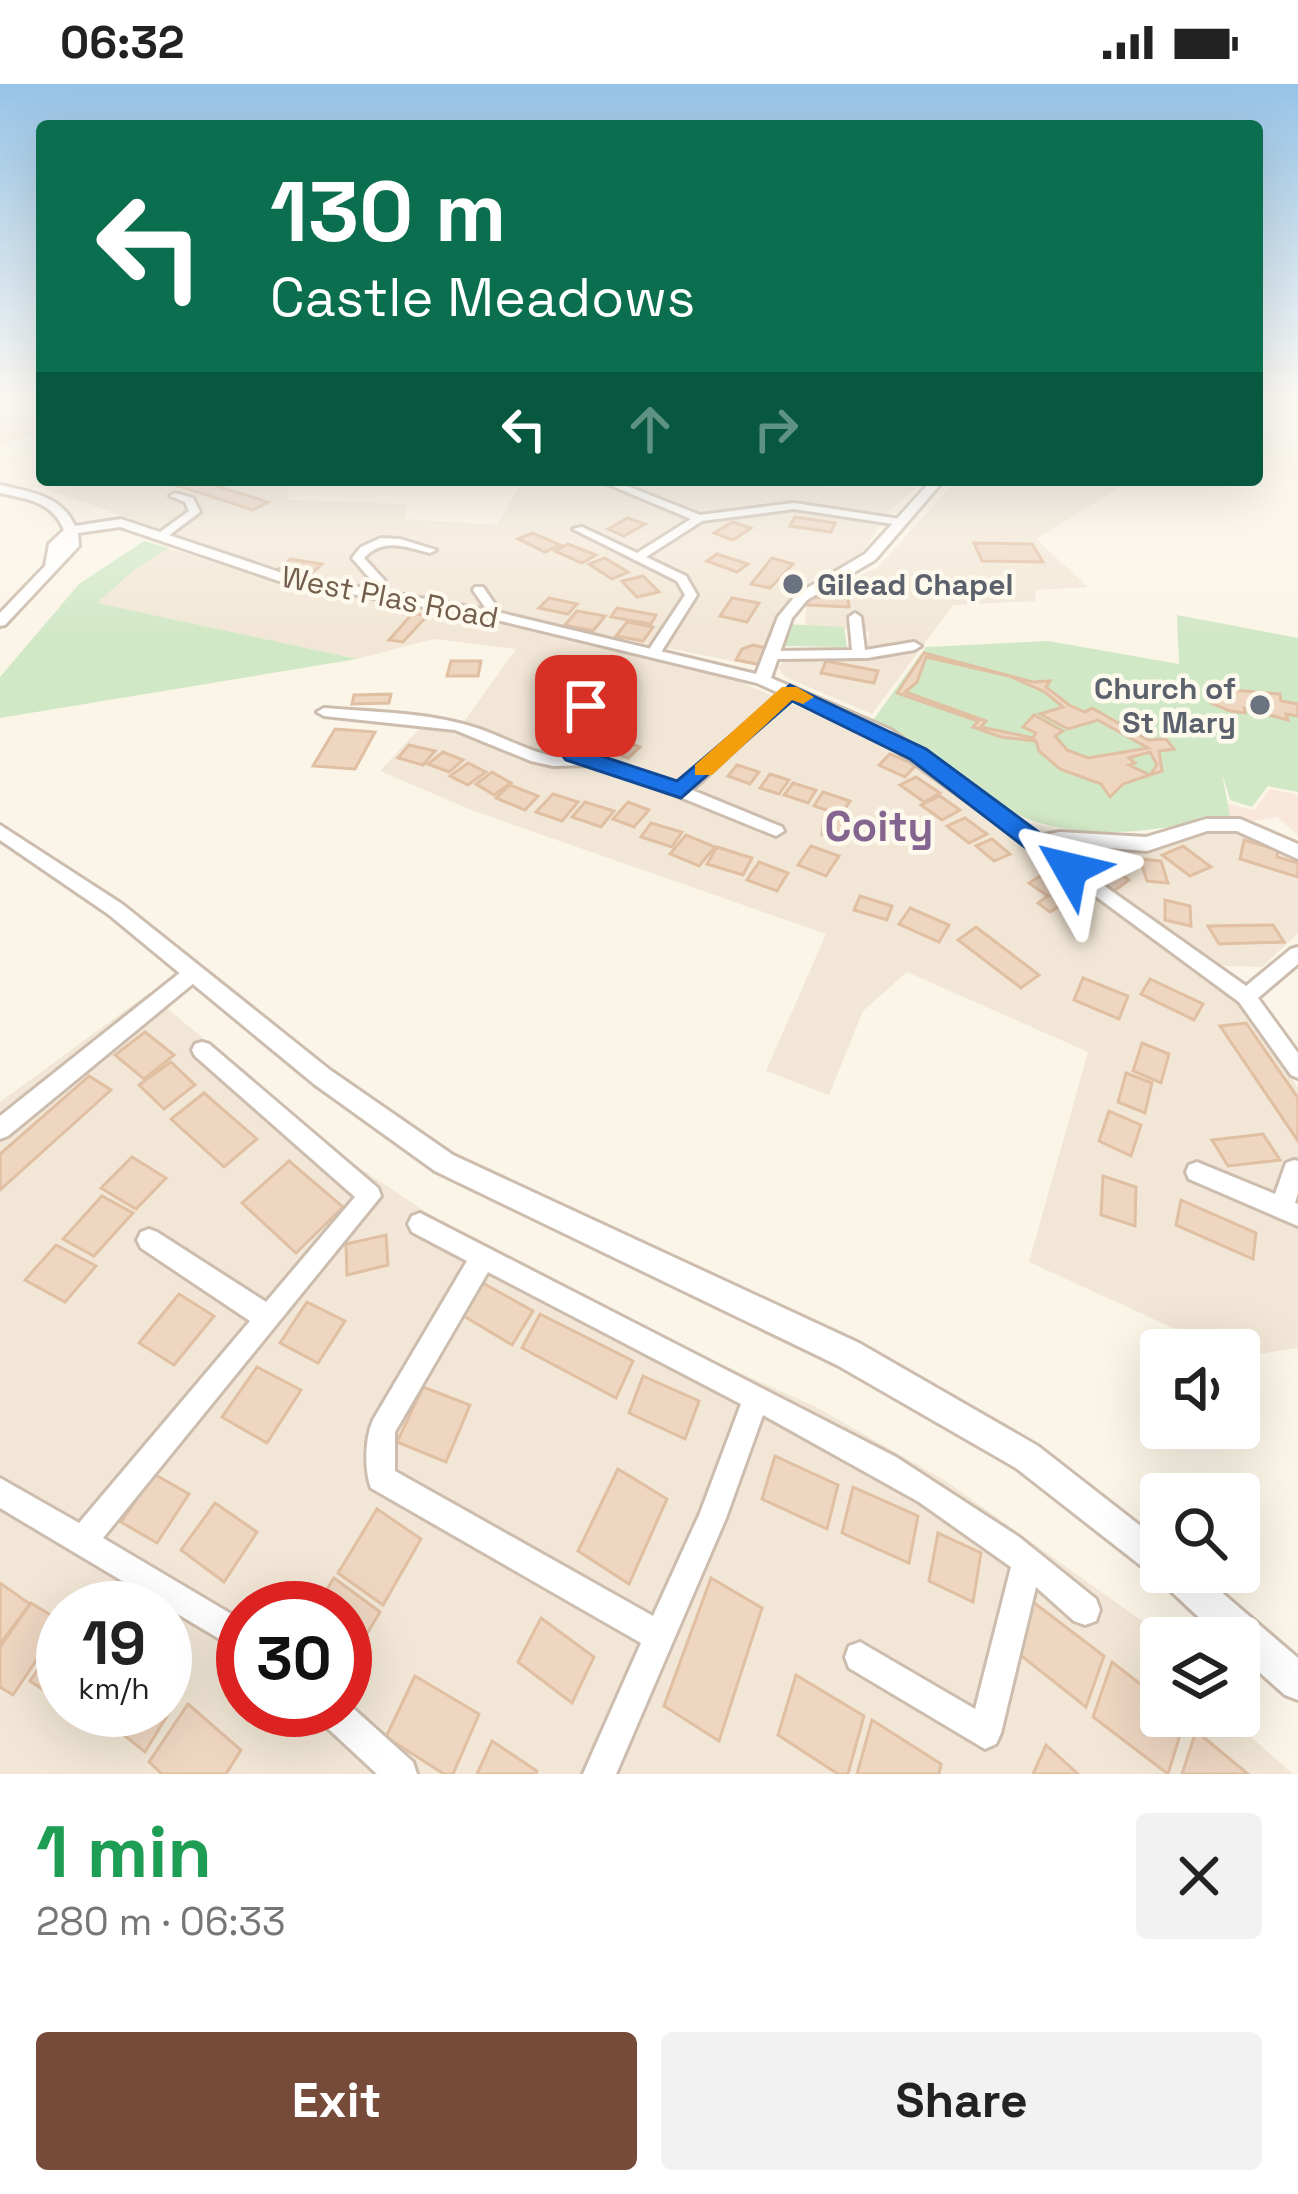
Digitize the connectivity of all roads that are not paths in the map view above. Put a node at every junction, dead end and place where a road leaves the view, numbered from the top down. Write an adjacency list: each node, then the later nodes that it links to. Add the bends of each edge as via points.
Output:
1 (618, 486): 5 (street)
2 (933, 486): 6 (street)
3 (0, 490): 7 (street, via 36,500)
4 (175, 496): 9 (street, via 195,512)
5 (699, 518): 6 (street, via 794,506); 11 (street)
6 (900, 522): 20 (street, via 857,566 802,596 785,617)
7 (71, 530): 9 (street, West Plas Road, via 131,528); 16 (street, via 74,543)
8 (577, 530): 11 (street)
9 (160, 537): 13 (street, West Plas Road, via 279,577)
10 (430, 550): 13 (street, via 397,541 362,550 358,558 379,581)
11 (640, 556): 18 (street, via 682,579 691,595)
12 (479, 590): 14 (street)
13 (369, 592): 14 (street, West Plas Road)
14 (497, 616): 18 (street, West Plas Road)
15 (855, 617): 19 (street)
16 (0, 622)
17 (914, 646): 19 (street)
18 (652, 654): 21 (street, West Plas Road)
19 (859, 654): 20 (street)
20 (774, 655): 21 (street)
21 (762, 680): 22 (street, West Plas Road)
22 (790, 692): 26 (street); 29 (street, West Plas Road, via 918,754)
23 (586, 706): 25 (street, via 561,741)
24 (324, 712): 25 (street, via 459,727 564,766)
25 (589, 760): 26 (street)
26 (681, 791): 28 (street, via 762,814)
27 (0, 831): 32 (street)
28 (776, 831)
29 (1035, 843): 30 (street, via 1147,844 1206,825 1240,825); 33 (street)
30 (1298, 852)
31 (1298, 955): 33 (street)
32 (194, 973): 36 (street); 47 (street, via 444,1163 848,1354 1027,1457)
33 (1246, 998): 35 (street)
34 (202, 1050): 43 (street, via 370,1196)
35 (1298, 1069)
36 (0, 1129)
37 (1294, 1170): 39 (street)
38 (1198, 1172): 39 (street)
39 (1290, 1211)
40 (420, 1224): 42 (street)
41 (149, 1240): 43 (street)
42 (481, 1260): 44 (street); 52 (street, via 382,1429 381,1478)
43 (266, 1317): 46 (street)
44 (756, 1398): 48 (street, via 882,1460); 52 (street)
45 (0, 1492): 46 (street)
46 (83, 1540): 51 (street)
47 (1140, 1546)
48 (1028, 1562): 50 (street); 53 (street, via 986,1733)
49 (1196, 1593): 54 (street)
50 (1084, 1610)
51 (216, 1621)
52 (659, 1636): 57 (street)
53 (860, 1657)
54 (1298, 1682)
55 (361, 1737): 56 (street)
56 (401, 1774)
57 (599, 1774)

